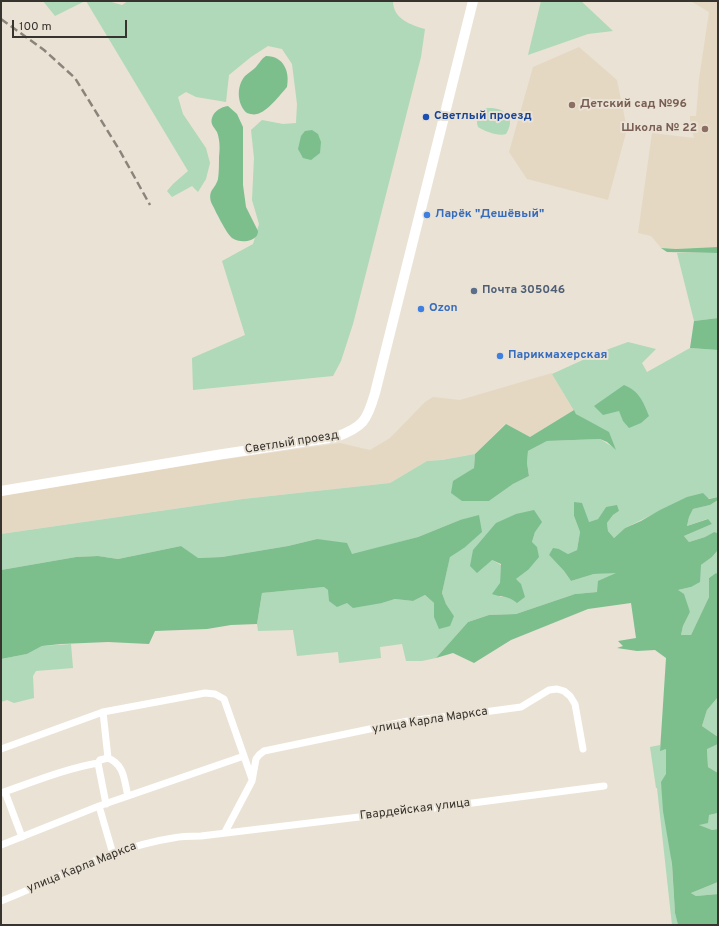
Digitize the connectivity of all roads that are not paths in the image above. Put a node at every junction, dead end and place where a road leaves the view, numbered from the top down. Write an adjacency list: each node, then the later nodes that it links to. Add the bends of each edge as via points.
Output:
1 (474, 1): 2 (street, Светлый проезд, via 375,393 367,417 360,425 352,432 336,437)
2 (1, 491)
3 (103, 712): 4 (street); 6 (street, via 205,693 215,694 224,698); 7 (street)
4 (1, 749)
5 (583, 749): 9 (street, улица Карла Маркса, via 575,704 570,696 557,689 549,690 521,707 408,721 264,751 256,760)
6 (244, 756): 9 (street); 12 (street)
7 (108, 758): 8 (street); 12 (street, via 121,767)
8 (98, 763): 11 (street, via 51,775); 13 (street)
9 (252, 781): 14 (street, улица Карла Маркса)
10 (604, 786): 14 (street, Гвардейская улица)
11 (3, 792): 15 (street)
12 (128, 796): 13 (street)
13 (103, 805): 15 (street); 17 (street)
14 (225, 832): 17 (street, улица Карла Маркса, via 174,838)
15 (22, 837): 16 (street)
16 (1, 845)
17 (113, 854): 18 (street, улица Карла Маркса)
18 (1, 901)

